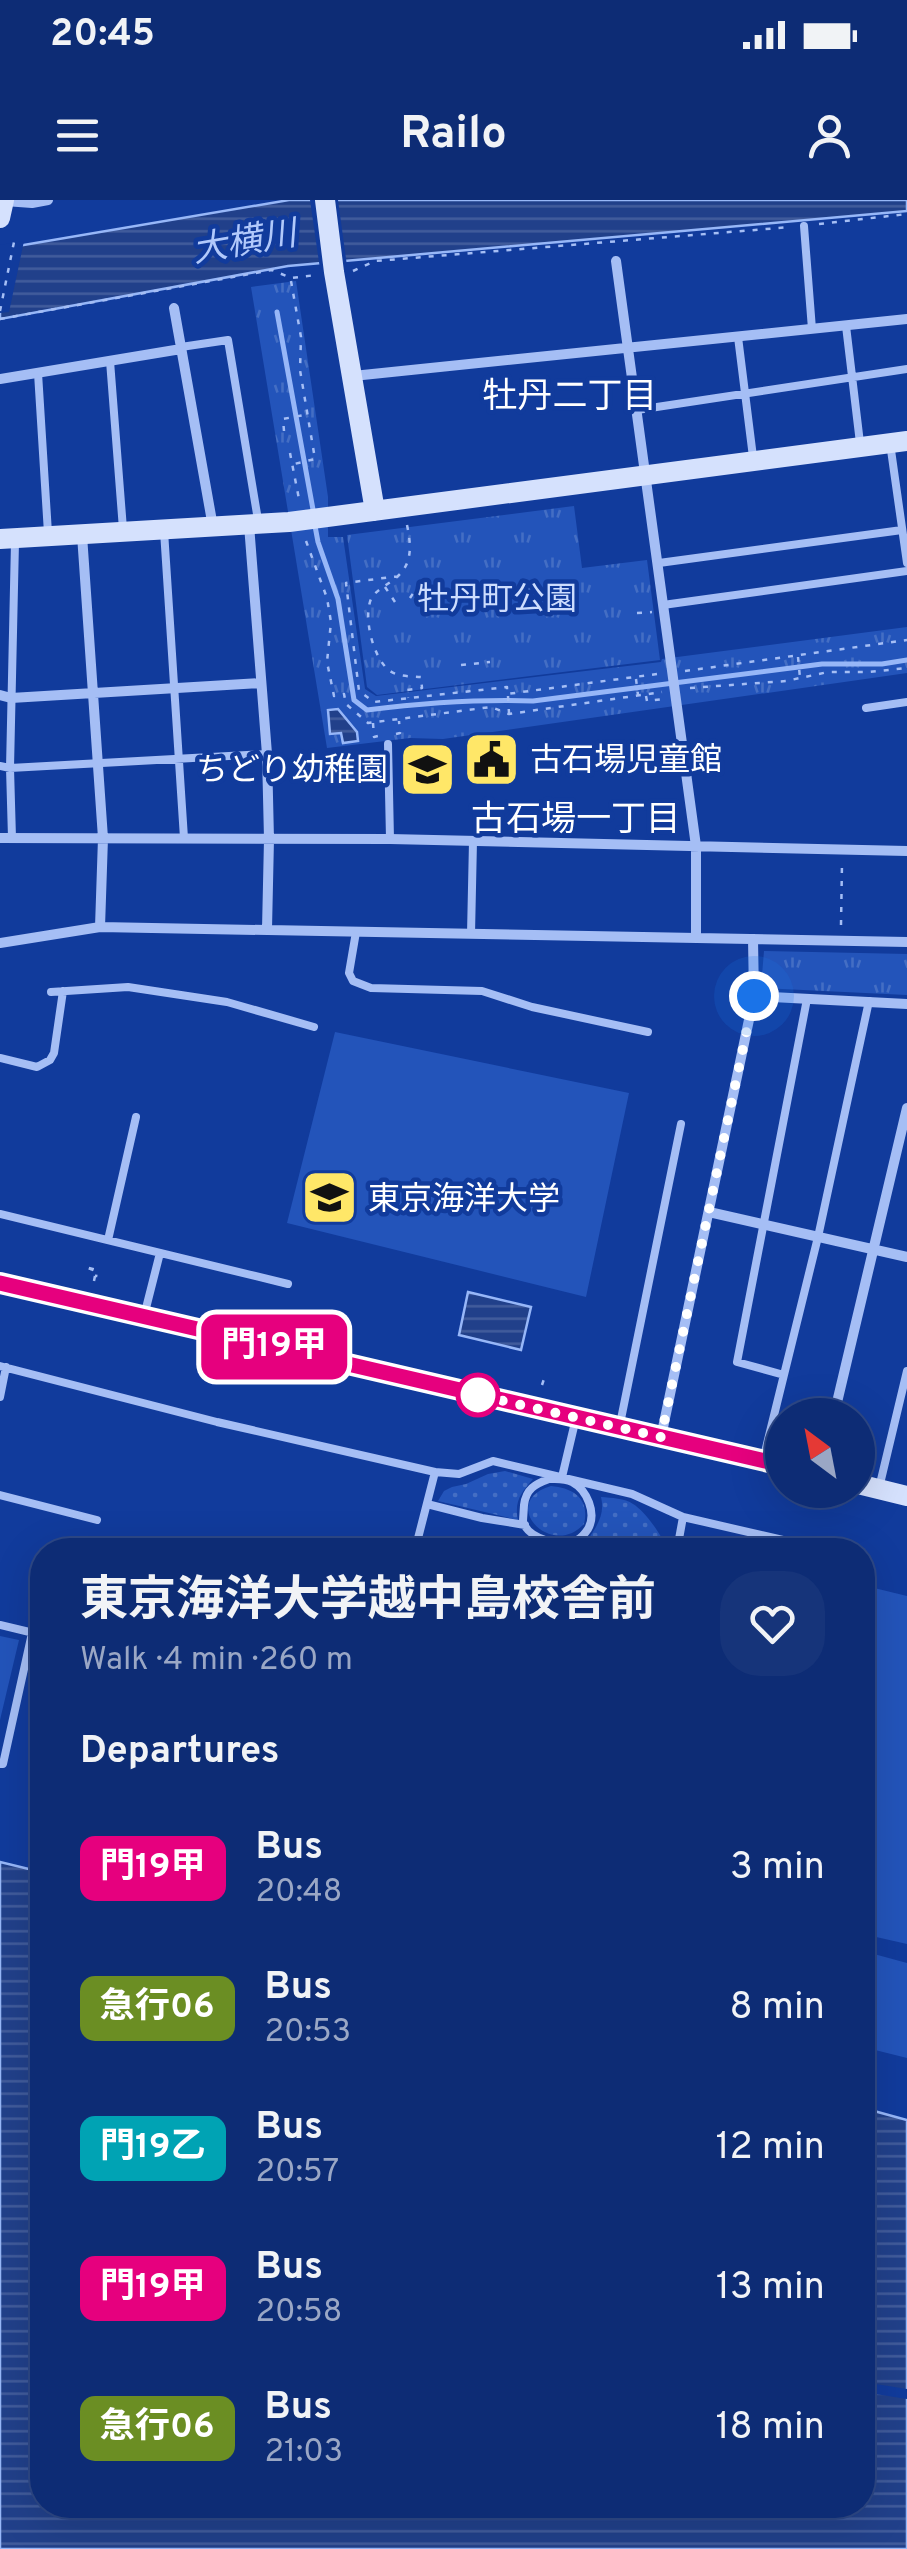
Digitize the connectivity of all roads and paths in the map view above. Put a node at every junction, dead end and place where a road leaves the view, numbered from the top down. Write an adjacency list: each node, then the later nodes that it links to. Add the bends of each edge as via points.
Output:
1 (48, 200): 3 (street)
2 (325, 200): 8 (street)
3 (2, 206)
4 (907, 214): 5 (path)
5 (804, 226): 8 (path, via 375,261); 15 (lane)
6 (15, 237): 11 (path)
7 (616, 261): 18 (street)
8 (334, 272): 9 (path); 22 (street)
9 (291, 278): 12 (path, via 272,270); 27 (path)
10 (174, 308): 17 (street)
11 (0, 311)
12 (0, 318)
13 (907, 320): 14 (street)
14 (846, 326): 15 (street); 23 (lane)
15 (812, 329): 16 (street)
16 (738, 336): 18 (street); 25 (lane)
17 (181, 348): 19 (street); 37 (lane, via 228,340); 39 (street)
18 (628, 348): 22 (street); 26 (street)
19 (110, 361): 21 (street); 42 (lane)
20 (907, 369): 23 (lane)
21 (38, 373): 24 (street); 44 (lane)
22 (352, 376): 35 (street)
23 (852, 378): 25 (lane); 30 (lane)
24 (0, 379)
25 (745, 394): 26 (lane); 32 (lane)
26 (637, 410): 34 (street)
27 (307, 414): 28 (path, via 283,419); 33 (path, via 315,459)
28 (284, 431)
29 (899, 442): 30 (street); 40 (lane)
30 (861, 447): 32 (street)
31 (290, 453): 33 (path)
32 (754, 462): 34 (street)
33 (292, 465): 36 (path)
34 (646, 476): 35 (street); 46 (street)
35 (375, 511): 36 (street)
36 (298, 520): 37 (street); 75 (path, via 328,598 334,696 344,694 346,704)
37 (254, 524): 39 (street); 62 (street)
38 (407, 524): 49 (path, via 410,550)
39 (213, 528): 41 (street)
40 (902, 530): 46 (lane); 47 (lane)
41 (164, 531): 42 (street); 63 (lane)
42 (123, 534): 43 (street)
43 (82, 535): 44 (street); 64 (street)
44 (48, 537): 45 (street)
45 (7, 539): 68 (lane)
46 (659, 563): 54 (street)
47 (907, 563)
48 (907, 572): 54 (lane)
49 (399, 576): 51 (path); 70 (path, via 346,583 359,691 374,702)
50 (420, 583): 52 (path)
51 (384, 586): 53 (path); 70 (path, via 370,602 373,645 387,669 421,677 422,688 407,690)
52 (410, 598)
53 (396, 602)
54 (663, 605): 65 (street)
55 (907, 640): 56 (path)
56 (798, 656): 60 (path); 61 (path)
57 (490, 662): 58 (path)
58 (461, 665)
59 (907, 668): 61 (path)
60 (636, 677): 66 (path); 69 (path)
61 (800, 678): 65 (path)
62 (261, 684): 63 (street); 79 (street)
63 (174, 687): 64 (street); 80 (lane)
64 (93, 692): 68 (street); 81 (street)
65 (674, 693): 67 (path); 67 (path, via 647,701); 89 (street)
66 (508, 694): 70 (path, via 507,687); 73 (path)
67 (646, 694): 69 (path)
68 (6, 696): 82 (lane)
69 (638, 696): 73 (path)
70 (408, 698)
71 (907, 702): 72 (lane)
72 (866, 708)
73 (509, 714): 74 (path, via 491,707)
74 (398, 719): 75 (path); 76 (path)
75 (373, 722): 77 (path)
76 (400, 733)
77 (374, 736)
78 (388, 744): 87 (lane)
79 (267, 754): 80 (lane); 86 (street)
80 (179, 757): 81 (lane); 85 (lane)
81 (97, 762): 82 (lane); 84 (street)
82 (5, 767): 83 (lane)
83 (6, 838): 84 (street)
84 (103, 838): 85 (street); 92 (street)
85 (184, 838): 86 (street)
86 (269, 838): 87 (street); 94 (street)
87 (390, 839): 88 (street)
88 (472, 841): 89 (street); 96 (lane)
89 (696, 846): 90 (street); 97 (street)
90 (842, 851): 91 (street); 93 (path)
91 (907, 851)
92 (100, 927): 94 (street); 100 (street)
93 (841, 929)
94 (266, 930): 95 (street)
95 (356, 932): 96 (street); 108 (lane, via 350,974 371,988 482,991)
96 (471, 934): 97 (street)
97 (696, 938): 98 (street)
98 (754, 940): 99 (street); 103 (street)
99 (907, 942)
100 (0, 943)
101 (51, 992): 102 (lane)
102 (63, 992): 107 (lane, via 128,987 227,1002); 109 (lane, via 50,1060 38,1067)
103 (754, 996): 104 (street); 113 (street)
104 (807, 999): 105 (street); 115 (lane)
105 (869, 1002): 106 (street); 116 (lane)
106 (907, 1004)
107 (314, 1027)
108 (648, 1032)
109 (0, 1058)
110 (907, 1108): 118 (street)
111 (136, 1117): 117 (lane)
112 (682, 1124): 133 (lane)
113 (709, 1212): 115 (street); 134 (street)
114 (0, 1214): 117 (lane)
115 (764, 1225): 116 (street); 126 (lane, via 737,1362)
116 (818, 1237): 118 (street); 126 (lane)
117 (108, 1240): 119 (lane)
118 (874, 1250): 120 (street); 131 (street)
119 (160, 1253): 122 (lane); 123 (lane)
120 (907, 1257)
121 (0, 1283): 123 (street)
122 (288, 1284)
123 (144, 1316): 132 (street)
124 (3, 1366): 129 (lane); 137 (lane)
125 (907, 1371): 136 (lane)
126 (784, 1374): 130 (lane)
127 (544, 1379): 128 (path)
128 (542, 1385)
129 (0, 1397)
130 (781, 1398)
131 (838, 1398)
132 (576, 1418): 133 (street); 138 (lane)
133 (620, 1428): 134 (street)
134 (661, 1437): 135 (street)
135 (765, 1461)
136 (875, 1465)
137 (435, 1472): 138 (lane, via 459,1474 493,1460); 142 (lane)
138 (565, 1478): 143 (lane, via 632,1494); 145 (lane, via 534,1484 525,1496); 148 (lane, via 590,1506 592,1520)
139 (875, 1488): 141 (street)
140 (0, 1495): 144 (lane)
141 (907, 1496)
142 (428, 1504): 145 (lane); 146 (lane)
143 (683, 1518): 149 (lane); 150 (lane)
144 (97, 1520)
145 (525, 1525): 147 (lane)
146 (418, 1538)
147 (542, 1538)
148 (580, 1538)
149 (679, 1538)
150 (773, 1538)
151 (0, 1625): 152 (lane)
152 (30, 1632)
153 (30, 1642): 154 (lane)
154 (1, 1767)

